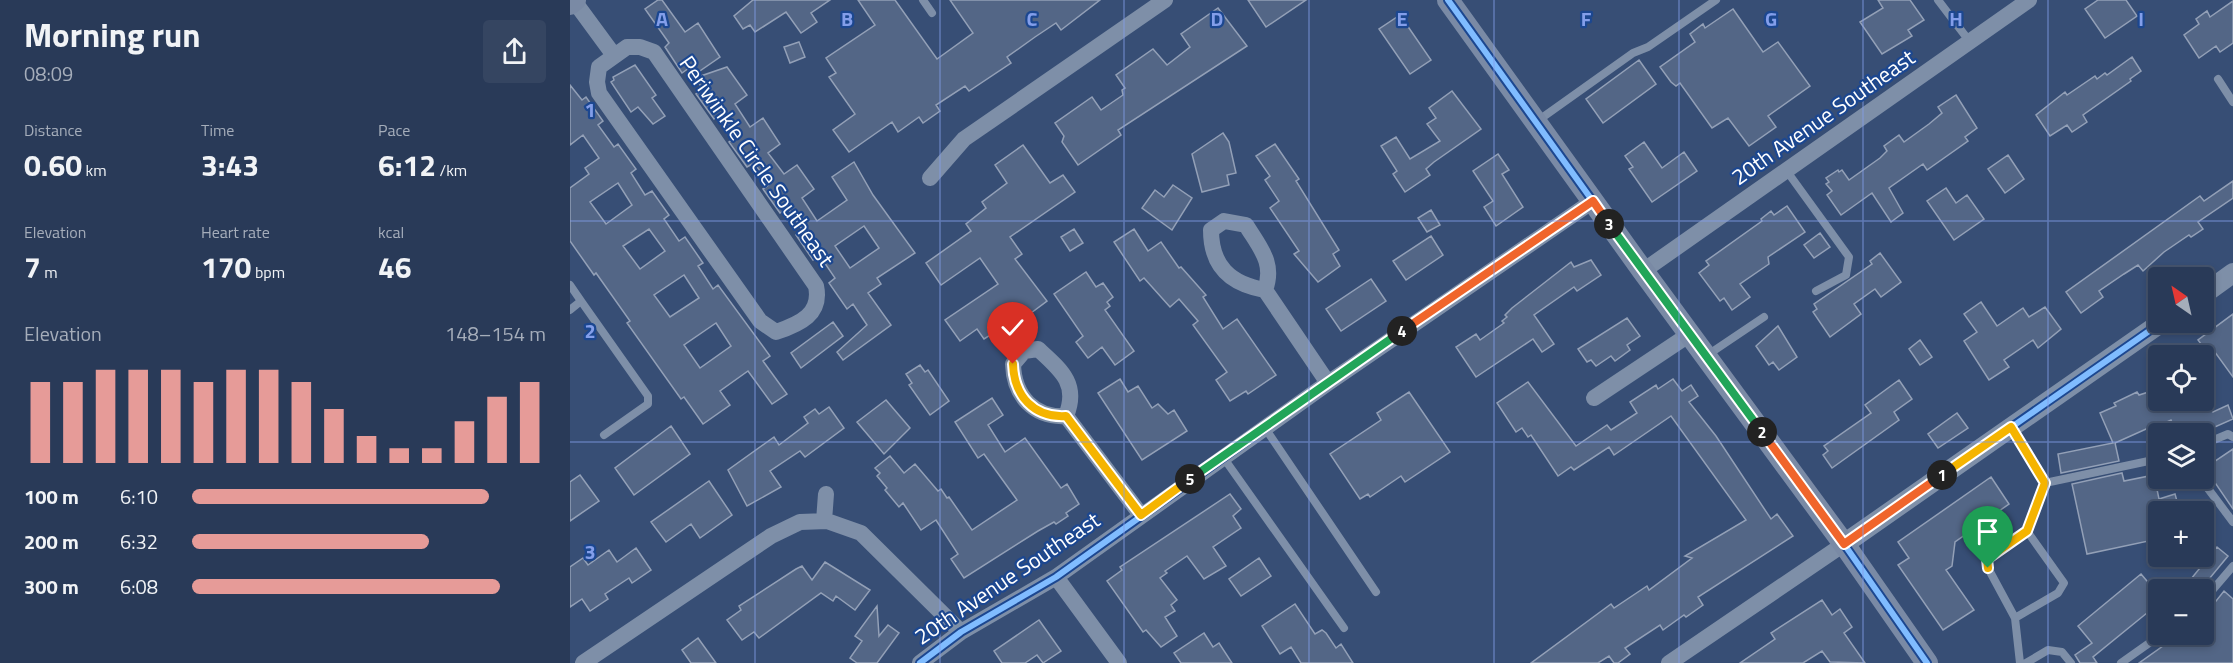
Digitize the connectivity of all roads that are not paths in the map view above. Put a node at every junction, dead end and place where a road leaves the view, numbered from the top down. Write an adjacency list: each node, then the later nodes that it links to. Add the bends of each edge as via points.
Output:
1 (923, 0): 8 (lane)
2 (1165, 0): 15 (street, via 964,139)
3 (1448, 0): 13 (main road)
4 (1716, 0): 13 (lane)
5 (1938, 0): 9 (lane)
6 (2029, 0): 9 (street, 20th Avenue Southeast)
7 (573, 2): 10 (street)
8 (932, 13)
9 (1970, 42): 14 (street, 20th Avenue Southeast)
10 (614, 54): 10 (street, Periwinkle Circle Southeast, via 599,68 599,93 760,321 776,332 796,326 814,311 819,297 816,286 654,52 627,47)
11 (2218, 79): 12 (lane)
12 (2233, 102)
13 (1536, 122): 16 (main road)
14 (1786, 170): 17 (street, 20th Avenue Southeast); 22 (lane, via 1849,257 1846,275)
15 (930, 178)
16 (1593, 201): 17 (main road); 29 (street, 20th Avenue Southeast)
17 (1642, 271): 27 (main road)
18 (2233, 273): 20 (street)
19 (570, 285): 23 (lane)
20 (2214, 287)
21 (1265, 290): 29 (street)
22 (1816, 291)
23 (581, 301): 24 (lane); 34 (lane, via 648,396 648,404)
24 (570, 310)
25 (1764, 317): 28 (lane)
26 (2148, 332): 33 (street)
27 (1690, 334): 28 (main road); 30 (street)
28 (1706, 356): 46 (main road)
29 (1328, 383): 32 (street, 20th Avenue Southeast)
30 (1594, 398)
31 (1066, 416): 42 (street)
32 (1264, 427): 37 (street, 20th Avenue Southeast); 50 (lane)
33 (2011, 427): 39 (lane); 46 (street)
34 (604, 435)
35 (2233, 437): 36 (lane, via 2228,434)
36 (2214, 440)
37 (1223, 456): 42 (street, 20th Avenue Southeast); 52 (lane)
38 (2148, 461): 39 (lane)
39 (2045, 483): 45 (lane)
40 (2208, 489): 44 (lane)
41 (826, 494): 43 (street)
42 (1141, 515): 48 (street, 20th Avenue Southeast)
43 (824, 521): 53 (street, via 861,533); 55 (street, via 800,522 771,536)
44 (2233, 522)
45 (2027, 531): 51 (lane, via 1987,559); 51 (lane, via 2064,584 2058,593)
46 (1844, 544): 58 (street); 59 (main road)
47 (2233, 566): 49 (lane)
48 (1056, 577): 53 (street, 20th Avenue Southeast); 57 (street)
49 (2214, 588)
50 (1376, 592)
51 (2015, 618): 60 (lane)
52 (1344, 628)
53 (961, 632): 56 (street, 20th Avenue Southeast)
54 (2148, 644): 63 (lane)
55 (583, 663)
56 (920, 663)
57 (1119, 663)
58 (1669, 663)
59 (1927, 663)
60 (2020, 663)
61 (2026, 663): 62 (lane, via 2048,650 2062,652)
62 (2071, 663)
63 (2121, 663)

